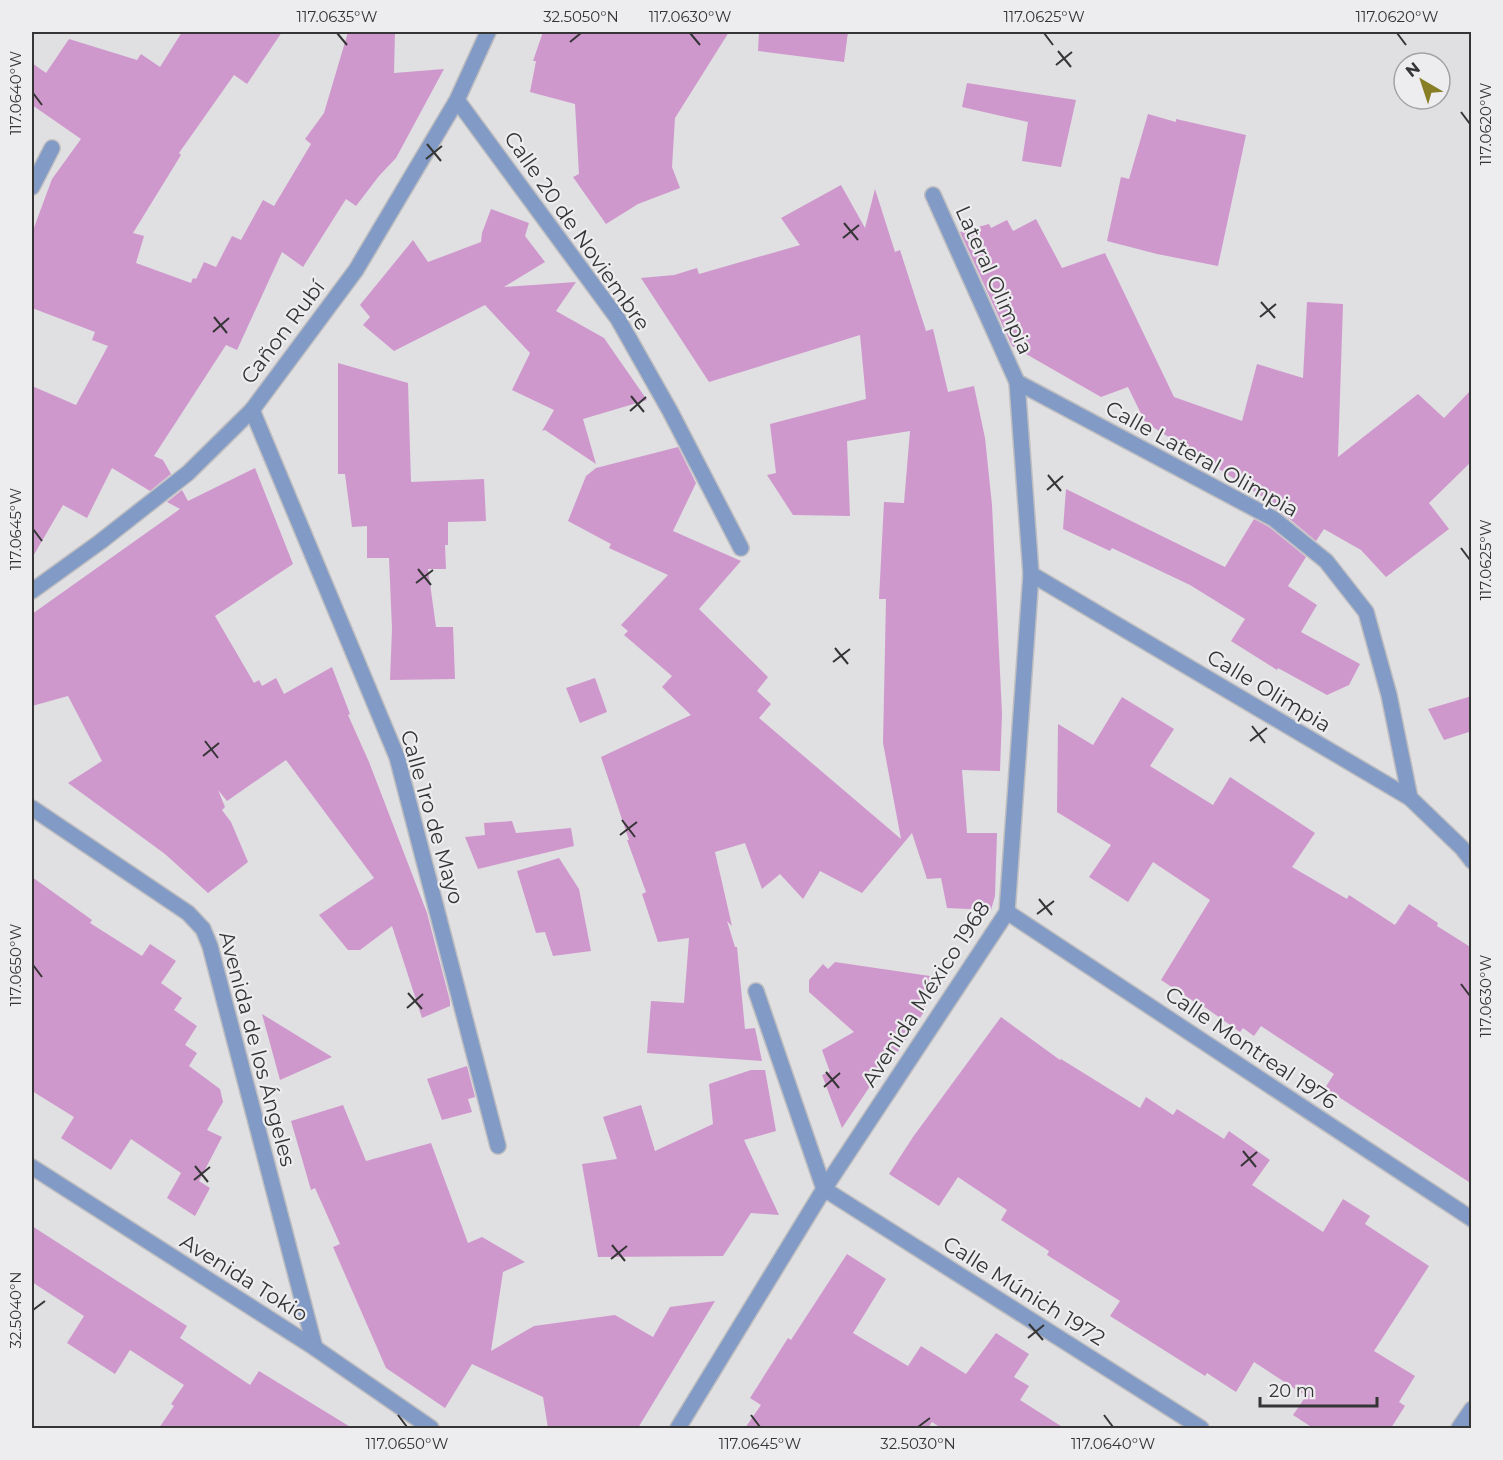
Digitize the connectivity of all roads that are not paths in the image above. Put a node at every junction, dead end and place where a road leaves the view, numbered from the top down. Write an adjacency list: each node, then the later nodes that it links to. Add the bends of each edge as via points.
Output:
1 (488, 32): 2 (street, Cañon Rubí)
2 (457, 100): 7 (street, Cañon Rubí, via 356,270); 8 (street, Calle 20 de Noviembre, via 618,319)
3 (52, 148): 4 (street)
4 (32, 187)
5 (933, 195): 6 (street, Lateral Olimpia)
6 (1017, 382): 9 (street, Avenida México 1968); 11 (street, Calle Lateral Olimpia, via 1274,519 1326,561 1366,612 1389,695)
7 (252, 410): 10 (street, Cañon Rubí, via 188,473); 16 (street, Calle 1ro de Mayo, via 397,757)
8 (741, 548)
9 (1031, 574): 11 (street, Calle Olimpia); 14 (street, Avenida México 1968)
10 (32, 591)
11 (1410, 798): 13 (street, Calle Olimpia)
12 (32, 808): 20 (street, Avenida de los Ángeles, via 188,913 203,929)
13 (1472, 861)
14 (1007, 912): 18 (street, Avenida México 1968); 19 (street, Calle Montreal 1976)
15 (756, 991): 18 (street)
16 (498, 1146)
17 (32, 1167): 20 (street, Avenida Tokio)
18 (824, 1189): 23 (street, Avenida México 1968); 24 (street, Calle Múnich 1972)
19 (1472, 1220)
20 (315, 1348): 22 (street, Avenida Tokio)
21 (1472, 1409): 25 (street)
22 (431, 1428)
23 (678, 1428)
24 (1201, 1428)
25 (1459, 1428)

